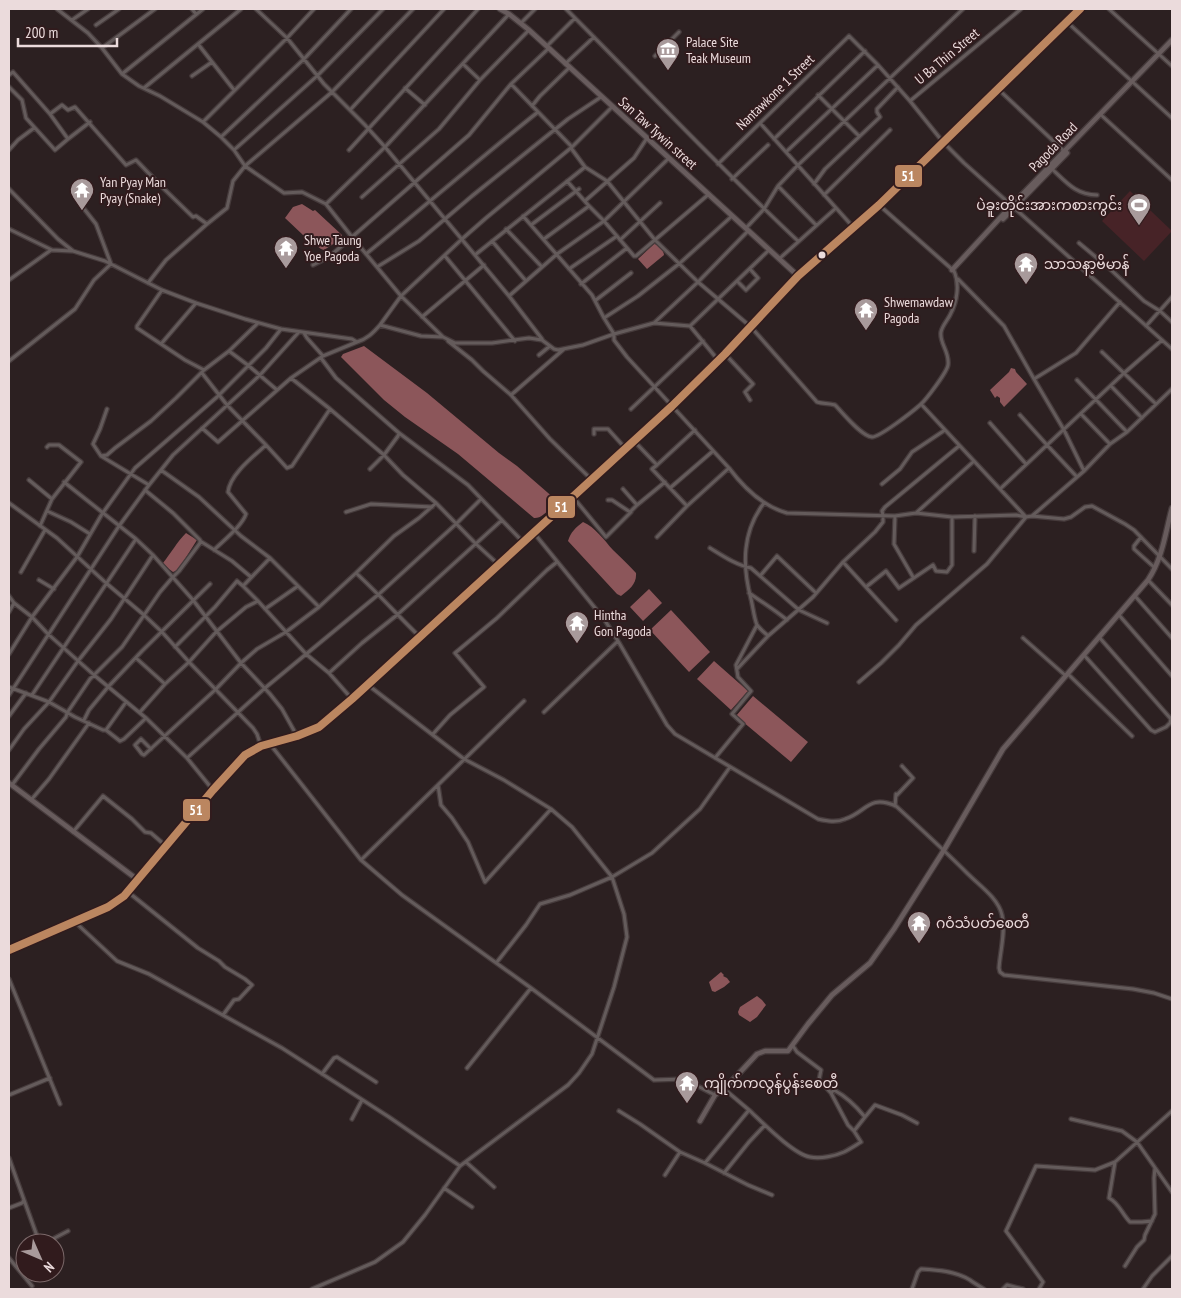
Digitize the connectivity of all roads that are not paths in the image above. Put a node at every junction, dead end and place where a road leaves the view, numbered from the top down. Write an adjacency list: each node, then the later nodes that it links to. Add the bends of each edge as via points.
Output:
1 (57, 9): 25 (street)
2 (88, 9): 25 (street)
3 (119, 9): 28 (street)
4 (155, 9): 37 (street)
5 (192, 9): 22 (street)
6 (203, 9): 22 (street)
7 (241, 9): 34 (street)
8 (256, 9): 32 (street)
9 (314, 9): 32 (street)
10 (351, 9): 41 (street)
11 (383, 9): 51 (street)
12 (413, 9): 63 (street)
13 (444, 9): 72 (street)
14 (478, 9): 59 (street)
15 (500, 9): 23 (street, San Taw Tywin street)
16 (535, 9): 27 (street)
17 (566, 9): 24 (street)
18 (963, 9): 52 (street)
19 (1021, 9): 67 (street, U Ba Thin Street)
20 (1080, 9): 26 (street)
21 (1109, 9): 39 (street)
22 (196, 14): 48 (street)
23 (509, 14): 27 (street, San Taw Tywin street); 43 (street)
24 (575, 18): 31 (street); 36 (street)
25 (72, 20): 37 (street)
26 (1067, 22): 54 (street); 60 (street)
27 (521, 23): 29 (street, San Taw Tywin street)
28 (96, 25)
29 (529, 30): 36 (street, San Taw Tywin street); 53 (street)
30 (679, 32): 40 (street)
31 (594, 37): 44 (street); 102 (street)
32 (286, 38): 41 (street); 61 (street)
33 (1172, 40): 39 (street, Pagoda Road)
34 (198, 44): 42 (street); 58 (street)
35 (1172, 45): 39 (street, Pagoda Road)
36 (548, 47): 44 (street, San Taw Tywin street); 55 (street)
37 (102, 48): 48 (street)
38 (865, 51): 45 (street); 65 (street); 80 (street, Nantawkone 1 Street, via 849,36)
39 (1160, 55): 46 (street); 54 (street, Pagoda Road)
40 (655, 56)
41 (304, 59): 51 (street); 87 (street)
42 (212, 62): 50 (street); 61 (street)
43 (463, 64): 53 (street); 68 (street)
44 (565, 64): 47 (street, San Taw Tywin street)
45 (878, 65): 52 (street); 71 (street)
46 (1172, 66)
47 (570, 68): 66 (street, San Taw Tywin street); 69 (street)
48 (122, 74): 58 (street)
49 (9, 75): 74 (street, via 13,72)
50 (192, 76)
51 (318, 76): 63 (street); 96 (street)
52 (890, 78): 57 (street); 79 (street)
53 (480, 80): 101 (street, via 439,129)
54 (1133, 82): 75 (street, Pagoda Road); 76 (street)
55 (511, 84): 69 (street); 111 (street, via 468,135)
56 (9, 87): 62 (street)
57 (898, 87): 67 (street); 86 (street, via 877,109 880,117)
58 (144, 88): 78 (street)
59 (405, 88): 68 (street); 82 (street)
60 (998, 89): 91 (street); 99 (street)
61 (234, 90): 78 (street)
62 (13, 91): 64 (street); 81 (street, via 22,100 26,118)
63 (332, 92): 72 (street); 103 (street)
64 (9, 94)
65 (818, 95): 71 (street); 90 (street)
66 (601, 97): 70 (street, San Taw Tywin street); 83 (street)
67 (910, 101): 91 (street)
68 (425, 105): 93 (street)
69 (532, 106): 73 (street)
70 (612, 107): 88 (street, San Taw Tywin street); 94 (street)
71 (832, 109): 79 (street); 98 (street)
72 (350, 110): 82 (street)
73 (538, 112): 83 (street); 121 (street)
74 (50, 114): 77 (street, via 62,106 68,110 75,107); 89 (street)
75 (1101, 115): 85 (street, Pagoda Road); 108 (street)
76 (1172, 118)
77 (90, 122): 89 (street); 136 (street, via 126,165 136,160 193,217)
78 (203, 122): 87 (street)
79 (844, 122): 86 (street); 104 (street)
80 (760, 123): 90 (street); 102 (street, Nantawkone 1 Street)
81 (34, 128): 89 (street, via 55,150); 95 (street)
82 (368, 129): 93 (street); 97 (street)
83 (556, 129): 94 (street); 133 (street)
84 (890, 130): 117 (street)
85 (1087, 130): 99 (street, Pagoda Road); 106 (street, Pagoda Road)
86 (859, 136): 112 (street)
87 (221, 137): 96 (street)
88 (647, 138): 100 (street, San Taw Tywin street); 110 (street, via 634,158)
89 (68, 139)
90 (774, 139): 98 (street)
91 (943, 142): 125 (street); 127 (street)
92 (768, 145): 107 (street)
93 (386, 147): 101 (street); 124 (street)
94 (571, 147): 105 (street); 145 (street)
95 (9, 150)
96 (234, 150): 103 (street)
97 (349, 150)
98 (786, 152): 104 (street)
99 (1065, 152): 106 (street, Pagoda Road)
100 (670, 158): 116 (street, San Taw Tywin street); 122 (street)
101 (399, 164): 111 (street); 119 (street)
102 (718, 164): 107 (street)
103 (245, 166): 124 (street, via 284,193 302,192); 136 (street, via 233,181 227,208)
104 (797, 166): 112 (street); 113 (street)
105 (586, 167): 109 (street); 110 (street)
106 (1051, 168): 118 (street, via 1079,192); 127 (street, Pagoda Road)
107 (732, 179): 129 (street)
108 (1172, 180)
109 (567, 181): 115 (street); 131 (street)
110 (606, 181): 120 (street); 122 (street)
111 (414, 183): 121 (street); 143 (street)
112 (814, 184): 117 (street)
113 (778, 186): 129 (street); 138 (street)
114 (9, 189): 155 (street)
115 (577, 190): 120 (street); 137 (street)
116 (709, 194): 132 (street, San Taw Tywin street); 148 (street)
117 (824, 195): 128 (street)
118 (1097, 195)
119 (362, 197)
120 (585, 201): 126 (street)
121 (430, 202): 133 (street); 156 (street)
122 (623, 202): 134 (street); 135 (street)
123 (660, 203): 135 (street)
124 (326, 204): 143 (street)
125 (879, 204): 139 (street); 169 (street)
126 (589, 206): 134 (street); 146 (street)
127 (1013, 206): 169 (street, Pagoda Road); 186 (street)
128 (836, 208): 138 (street); 139 (street)
129 (764, 209): 142 (street); 150 (street)
130 (85, 210): 162 (street, via 96,224)
131 (523, 216): 137 (street); 141 (street)
132 (732, 216): 142 (street, San Taw Tywin street); 161 (street)
133 (445, 220): 145 (street); 165 (street, via 419,242)
134 (604, 221): 144 (street); 157 (street)
135 (640, 221): 147 (street); 148 (street)
136 (207, 224): 178 (street, via 166,260)
137 (531, 225): 146 (street)
138 (816, 225): 150 (street)
139 (854, 228): 171 (street)
140 (9, 229): 153 (street)
141 (506, 229): 149 (street); 166 (street)
142 (747, 230): 154 (street, San Taw Tywin street); 176 (street)
143 (352, 236): 156 (street); 163 (street, via 329,257)
144 (617, 236): 147 (street); 167 (street)
145 (462, 239): 158 (street); 159 (street)
146 (544, 240): 157 (street)
147 (620, 240): 152 (street)
148 (655, 240): 152 (street, via 636,256); 161 (street)
149 (492, 241): 158 (street); 175 (street)
150 (798, 241): 160 (street)
151 (1078, 243): 188 (street)
152 (627, 248): 179 (street)
153 (52, 250): 155 (street); 173 (street)
154 (769, 250): 160 (street, San Taw Tywin street); 168 (street)
155 (73, 251): 162 (street)
156 (366, 254): 165 (street)
157 (557, 254): 166 (street); 167 (street)
158 (475, 255): 164 (street)
159 (445, 256): 174 (street); 181 (street)
160 (778, 259): 171 (street, San Taw Tywin street)
161 (680, 263): 176 (street); 190 (street)
162 (111, 264): 178 (street); 217 (street, via 94,280 75,309)
163 (313, 265)
164 (484, 265): 174 (street); 182 (street)
165 (377, 267): 181 (street)
166 (542, 267): 175 (street)
167 (569, 269): 179 (street)
168 (750, 269): 177 (street); 177 (street, via 758,278 746,290)
169 (953, 270): 172 (street)
170 (631, 273): 184 (street)
171 (798, 276): 197 (street)
172 (957, 279): 223 (street, via 1004,326); 234 (street, via 957,293 940,337 949,358 948,367)
173 (9, 280)
174 (466, 281): 189 (street); 204 (street)
175 (526, 281): 182 (street)
176 (698, 282): 185 (street); 193 (street)
177 (737, 282): 185 (street)
178 (148, 283): 180 (street)
179 (581, 284): 184 (street)
180 (162, 290): 187 (street); 207 (street, via 137,326)
181 (401, 296): 189 (street); 194 (street)
182 (509, 296): 202 (street)
183 (1172, 297): 188 (street)
184 (596, 300): 190 (street)
185 (718, 300): 195 (street); 197 (street)
186 (1120, 302): 196 (street); 223 (street, via 1076,353)
187 (196, 303): 192 (street); 207 (street)
188 (1160, 311): 191 (street); 196 (street)
189 (422, 318): 201 (street)
190 (604, 318): 200 (street)
191 (1172, 322)
192 (258, 323): 198 (street); 211 (street)
193 (654, 323): 195 (street); 200 (street)
194 (380, 325): 201 (street, via 421,336); 206 (street, via 371,335)
195 (690, 326): 205 (street)
196 (1146, 326): 203 (street)
197 (752, 327): 213 (street); 234 (street, via 816,402 834,406 864,434 872,437 881,434)
198 (281, 329): 199 (street); 218 (street)
199 (301, 332): 206 (street); 215 (street); 221 (street)
200 (614, 334): 209 (street); 226 (street, via 614,340)
201 (443, 337): 204 (street, via 456,343); 230 (street)
202 (542, 340): 204 (street); 208 (street)
203 (1162, 340): 210 (street); 220 (street)
204 (515, 341)
205 (703, 341): 216 (street); 226 (street)
206 (357, 342): 215 (street)
207 (161, 344): 219 (street)
208 (550, 346): 209 (street, via 556,350); 214 (street)
209 (564, 348): 230 (street)
210 (1172, 349)
211 (229, 351): 218 (street); 219 (street)
212 (1102, 352): 220 (street)
213 (725, 354): 216 (street); 231 (street, via 754,384 745,392)
214 (539, 355)
215 (322, 357): 222 (street); 250 (street, via 336,378)
216 (718, 360): 236 (street)
217 (9, 361)
218 (249, 366): 221 (street); 229 (street)
219 (203, 372): 229 (street); 261 (street, via 151,421 107,456)
220 (1123, 374): 225 (street); 235 (street)
221 (260, 375): 228 (street); 233 (street)
222 (291, 378): 228 (street); 238 (street)
223 (1034, 380): 248 (street)
224 (1077, 380): 232 (street)
225 (1111, 386): 232 (street); 242 (street)
226 (655, 388): 236 (street); 239 (street)
227 (1172, 389): 235 (street)
228 (277, 390): 243 (street)
229 (220, 394): 233 (street); 269 (street)
230 (511, 395): 272 (street)
231 (750, 400)
232 (1096, 400): 240 (street); 249 (street)
233 (227, 404): 243 (street); 245 (street)
234 (921, 404): 247 (street)
235 (1156, 404): 242 (street)
236 (672, 406): 246 (street); 252 (street)
237 (107, 409): 261 (street, via 93,444)
238 (330, 409): 253 (street, via 292,466 287,468); 260 (street)
239 (631, 410)
240 (1080, 414): 248 (street); 254 (street)
241 (1020, 415): 255 (street)
242 (1142, 418): 249 (street)
243 (242, 420): 245 (street, via 218,442); 253 (street)
244 (990, 423): 263 (street)
245 (202, 428): 267 (street)
246 (695, 430): 259 (street); 264 (street)
247 (945, 430): 256 (street); 275 (street, via 912,452 900,469)
248 (1064, 430): 255 (street); 268 (street)
249 (1127, 432): 254 (street)
250 (399, 433): 260 (street); 281 (street)
251 (594, 434): 258 (street, via 594,429 608,429)
252 (634, 442): 258 (street); 264 (street)
253 (266, 444): 308 (street, via 229,485 228,492 246,514)
254 (1110, 444): 268 (street)
255 (1047, 445): 263 (street); 270 (street)
256 (959, 446): 262 (street); 297 (street, via 884,507)
257 (46, 448): 273 (street, via 59,445 81,462)
258 (626, 449): 272 (street)
259 (714, 451): 265 (street); 277 (street)
260 (384, 455): 266 (street); 286 (street)
261 (101, 456): 269 (street)
262 (974, 462): 279 (street); 295 (street)
263 (1026, 464): 279 (street)
264 (657, 465): 274 (street, via 652,469)
265 (729, 468): 287 (street); 289 (street)
266 (370, 469)
267 (162, 470): 276 (street); 308 (street)
268 (1084, 471): 270 (street)
269 (131, 474): 276 (street); 296 (street)
270 (1077, 477): 300 (street)
271 (29, 480): 283 (street)
272 (592, 480): 282 (street)
273 (64, 482): 283 (street); 296 (street)
274 (665, 482): 277 (street); 288 (street)
275 (882, 484)
276 (149, 485): 280 (street)
277 (670, 488): 289 (street)
278 (623, 489): 288 (street)
279 (1000, 489): 302 (street)
280 (145, 490): 306 (street); 314 (street)
281 (481, 498): 303 (street); 304 (street)
282 (573, 498): 294 (street, via 606,537); 309 (street)
283 (52, 499): 292 (street)
284 (608, 500): 294 (street)
285 (9, 503): 305 (street)
286 (436, 503): 290 (street); 304 (street)
287 (764, 503): 297 (street, via 786,513); 327 (street, via 747,539)
288 (637, 505): 294 (street)
289 (687, 506): 311 (street)
290 (432, 507): 293 (street, via 371,504); 332 (street, via 394,536)
291 (1172, 508): 323 (street)
292 (47, 511): 305 (street); 310 (street)
293 (346, 512)
294 (631, 512)
295 (916, 513): 298 (street); 301 (street)
296 (102, 514): 306 (street); 310 (street)
297 (883, 515): 298 (street); 325 (street, via 875,532)
298 (895, 516): 336 (street, via 894,544)
299 (975, 516): 301 (street); 302 (street); 319 (street)
300 (1032, 516): 302 (street); 312 (street, via 1064,519 1092,506)
301 (952, 517): 336 (street, via 952,565 948,572 936,571 933,565)
302 (1026, 517): 392 (street, via 987,564 916,625 881,663)
303 (502, 520): 315 (street); 316 (street)
304 (456, 524): 316 (street); 347 (street)
305 (40, 526): 307 (street)
306 (119, 526): 313 (street); 329 (street)
307 (45, 530): 321 (street); 331 (street)
308 (234, 530): 318 (street); 322 (street)
309 (534, 533): 315 (street); 324 (street)
310 (90, 534): 321 (street)
311 (657, 537)
312 (1141, 537): 323 (street); 328 (street, via 1134,549)
313 (136, 539): 320 (street); 339 (street)
314 (200, 541): 318 (street); 335 (street)
315 (524, 543): 326 (street)
316 (476, 544): 326 (street); 360 (street)
317 (710, 548): 327 (street)
318 (214, 550): 334 (street)
319 (974, 551)
320 (154, 556): 335 (street); 350 (street)
321 (77, 557): 329 (street); 344 (street)
322 (270, 558): 334 (street); 342 (street)
323 (1160, 558): 328 (street); 330 (street)
324 (557, 562): 377 (street); 416 (street, via 455,653 484,688)
325 (843, 562): 343 (street); 346 (street)
326 (499, 566): 373 (street)
327 (744, 566): 333 (street); 345 (street)
328 (1155, 568): 338 (street)
329 (92, 569): 339 (street); 371 (street)
330 (1172, 569)
331 (21, 572)
332 (356, 573): 347 (street); 355 (street)
333 (760, 576): 346 (street, via 777,556); 357 (street)
334 (251, 577): 341 (street)
335 (172, 578): 351 (street); 359 (street)
336 (913, 578): 343 (street, via 898,588 886,572)
337 (40, 580): 344 (street)
338 (1148, 580): 349 (street); 354 (street)
339 (106, 583): 350 (street); 378 (street)
340 (210, 584): 351 (street)
341 (243, 586): 352 (street); 362 (street, via 237,581)
342 (298, 586): 355 (street); 356 (street)
343 (866, 587): 365 (street)
344 (54, 589): 363 (street)
345 (749, 592): 364 (street); 367 (street)
346 (816, 593): 357 (street)
347 (379, 594): 360 (street); 381 (street)
348 (9, 596): 353 (street)
349 (1135, 596): 361 (street); 376 (street)
350 (125, 599): 359 (street); 384 (street)
351 (193, 600): 362 (street); 368 (street)
352 (258, 601): 356 (street); 369 (street)
353 (14, 602): 358 (street); 363 (street)
354 (1172, 606)
355 (319, 607): 370 (street)
356 (265, 609): 370 (street)
357 (799, 610): 364 (street); 366 (street)
358 (9, 612)
359 (144, 615): 368 (street); 389 (street, via 122,647)
360 (398, 615): 373 (street); 388 (street)
361 (1118, 615): 374 (street); 391 (street)
362 (205, 616): 369 (street); 379 (street)
363 (32, 617): 371 (street); 380 (street)
364 (787, 620): 372 (street)
365 (896, 620)
366 (827, 623)
367 (758, 625): 372 (street); 387 (street, via 736,665)
368 (162, 632): 379 (street); 383 (street)
369 (216, 632): 385 (street); 386 (street)
370 (286, 632): 381 (street); 386 (street)
371 (48, 634): 378 (street); 396 (street)
372 (768, 636): 387 (street)
373 (420, 637): 394 (street)
374 (1099, 637): 382 (street); 412 (street)
375 (1023, 638): 390 (street)
376 (1172, 638)
377 (618, 641): 407 (street); 425 (street, via 667,725 675,734)
378 (63, 647): 384 (street); 400 (street)
379 (175, 647): 385 (street)
380 (9, 654)
381 (306, 654): 388 (street); 397 (street)
382 (1084, 655): 390 (street); 412 (street, via 1151,730 1155,732 1166,727)
383 (136, 658): 393 (street); 395 (street)
384 (78, 661): 389 (street); 404 (street)
385 (189, 662): 393 (street); 398 (street)
386 (241, 663): 397 (street); 398 (street)
387 (737, 669): 425 (street, via 738,677 751,691 732,714 743,724)
388 (329, 673): 402 (street)
389 (94, 675): 395 (street); 408 (street)
390 (1067, 675): 419 (street); 437 (street, via 1003,749)
391 (1172, 676)
392 (858, 682)
393 (165, 684): 406 (street)
394 (368, 685): 402 (street); 416 (street)
395 (108, 687): 405 (street); 413 (street)
396 (11, 688): 399 (street); 401 (street)
397 (265, 688): 409 (street); 418 (street)
398 (215, 690): 409 (street); 417 (street)
399 (26, 693): 400 (street); 410 (street)
400 (32, 695): 404 (street)
401 (9, 696)
402 (352, 699): 418 (street, via 320,727)
403 (524, 701): 426 (street)
404 (49, 702): 408 (street); 423 (street)
405 (126, 702): 406 (street); 415 (street)
406 (140, 712): 411 (street)
407 (544, 712)
408 (67, 713): 413 (street); 429 (street)
409 (238, 713): 421 (street, via 257,734); 424 (street)
410 (9, 716)
411 (146, 718): 415 (street, via 120,741); 417 (street)
412 (1171, 718)
413 (84, 720): 414 (street)
414 (89, 723): 415 (street); 432 (street)
415 (106, 730)
416 (432, 734): 426 (street)
417 (166, 736): 422 (street); 424 (street)
418 (297, 736): 420 (street)
419 (1132, 736)
420 (270, 744): 421 (street); 438 (street)
421 (261, 746): 431 (street, via 245,755)
422 (151, 749): 422 (street, via 143,755 134,745 142,739)
423 (9, 750)
424 (187, 758): 431 (street)
425 (714, 758): 428 (street)
426 (464, 759): 430 (street); 434 (street)
427 (902, 766): 433 (street, via 913,778 896,795)
428 (730, 767): 433 (street, via 818,819 834,822 846,819 880,801); 439 (street, via 700,809 652,853)
429 (10, 784): 432 (street)
430 (438, 785): 434 (street, via 441,805 468,842 485,882); 438 (street)
431 (213, 790): 436 (street)
432 (32, 800): 435 (street)
433 (894, 806): 437 (street)
434 (552, 809): 439 (street, via 572,827)
435 (73, 832): 436 (street, via 103,796); 440 (street)
436 (166, 846): 440 (street)
437 (944, 850): 447 (street, via 999,906 1003,925 999,968 1004,975 1133,989); 450 (street, via 870,963 832,995)
438 (360, 860): 444 (street, via 402,895)
439 (612, 877): 444 (street, via 540,904); 449 (street, via 624,914 627,938)
440 (138, 880): 441 (street)
441 (128, 892): 442 (street, via 108,907); 448 (street, via 191,943 252,986 234,1000)
442 (74, 922): 443 (street); 448 (street, via 117,961 149,974)
443 (9, 950)
444 (497, 962): 446 (street)
445 (9, 979): 453 (street)
446 (531, 988): 449 (street); 451 (street)
447 (1172, 999)
448 (223, 1015): 452 (street)
449 (597, 1037): 458 (street, via 654,1080 684,1080); 474 (street, via 592,1054 568,1085)
450 (793, 1046): 455 (street, via 788,1051 757,1054 738,1076); 456 (street, via 821,1070 819,1080)
451 (467, 1068)
452 (322, 1074): 454 (street, via 337,1057); 459 (street)
453 (50, 1078): 457 (street); 460 (street)
454 (376, 1082)
455 (722, 1088): 458 (street); 461 (street)
456 (831, 1093): 464 (street, via 834,1090 843,1095); 470 (street)
457 (9, 1095)
458 (715, 1095): 467 (street)
459 (362, 1100): 465 (street); 477 (street)
460 (60, 1104)
461 (749, 1110): 469 (street); 476 (street)
462 (619, 1111): 472 (street)
463 (1172, 1111): 471 (street)
464 (866, 1117): 468 (street, via 876,1105); 470 (street)
465 (352, 1119)
466 (1071, 1119): 471 (street, via 1122,1131)
467 (700, 1121)
468 (917, 1124)
469 (765, 1125): 470 (street, via 791,1147 810,1157 829,1157 861,1142); 480 (street)
470 (854, 1131)
471 (1137, 1142): 475 (street); 479 (street)
472 (680, 1152): 476 (street); 481 (street)
473 (9, 1158): 478 (street)
474 (466, 1162): 477 (street); 482 (street)
475 (1115, 1162): 489 (street, via 1109,1198 1115,1201 1130,1222); 500 (street, via 1095,1170 1036,1166 1006,1231 1044,1282)
476 (705, 1163): 480 (street)
477 (460, 1166): 483 (street)
478 (10, 1167): 486 (street)
479 (1155, 1168): 484 (street); 489 (street, via 1155,1214)
480 (724, 1173): 485 (street)
481 (664, 1175)
482 (494, 1187)
483 (444, 1188): 487 (street); 495 (street, via 402,1242 375,1262)
484 (1172, 1192)
485 (772, 1195)
486 (24, 1200): 488 (street); 490 (street, via 41,1242)
487 (472, 1207)
488 (9, 1208)
489 (1152, 1221): 493 (street, via 1144,1240)
490 (68, 1232)
491 (1172, 1256): 501 (street)
492 (9, 1258): 494 (street)
493 (1125, 1266)
494 (32, 1286)
495 (312, 1289)
496 (912, 1289): 497 (street, via 921,1269 957,1274)
497 (984, 1289)
498 (1003, 1289): 499 (street, via 1007,1285)
499 (1024, 1289)
500 (1039, 1289)
501 (1143, 1289)

